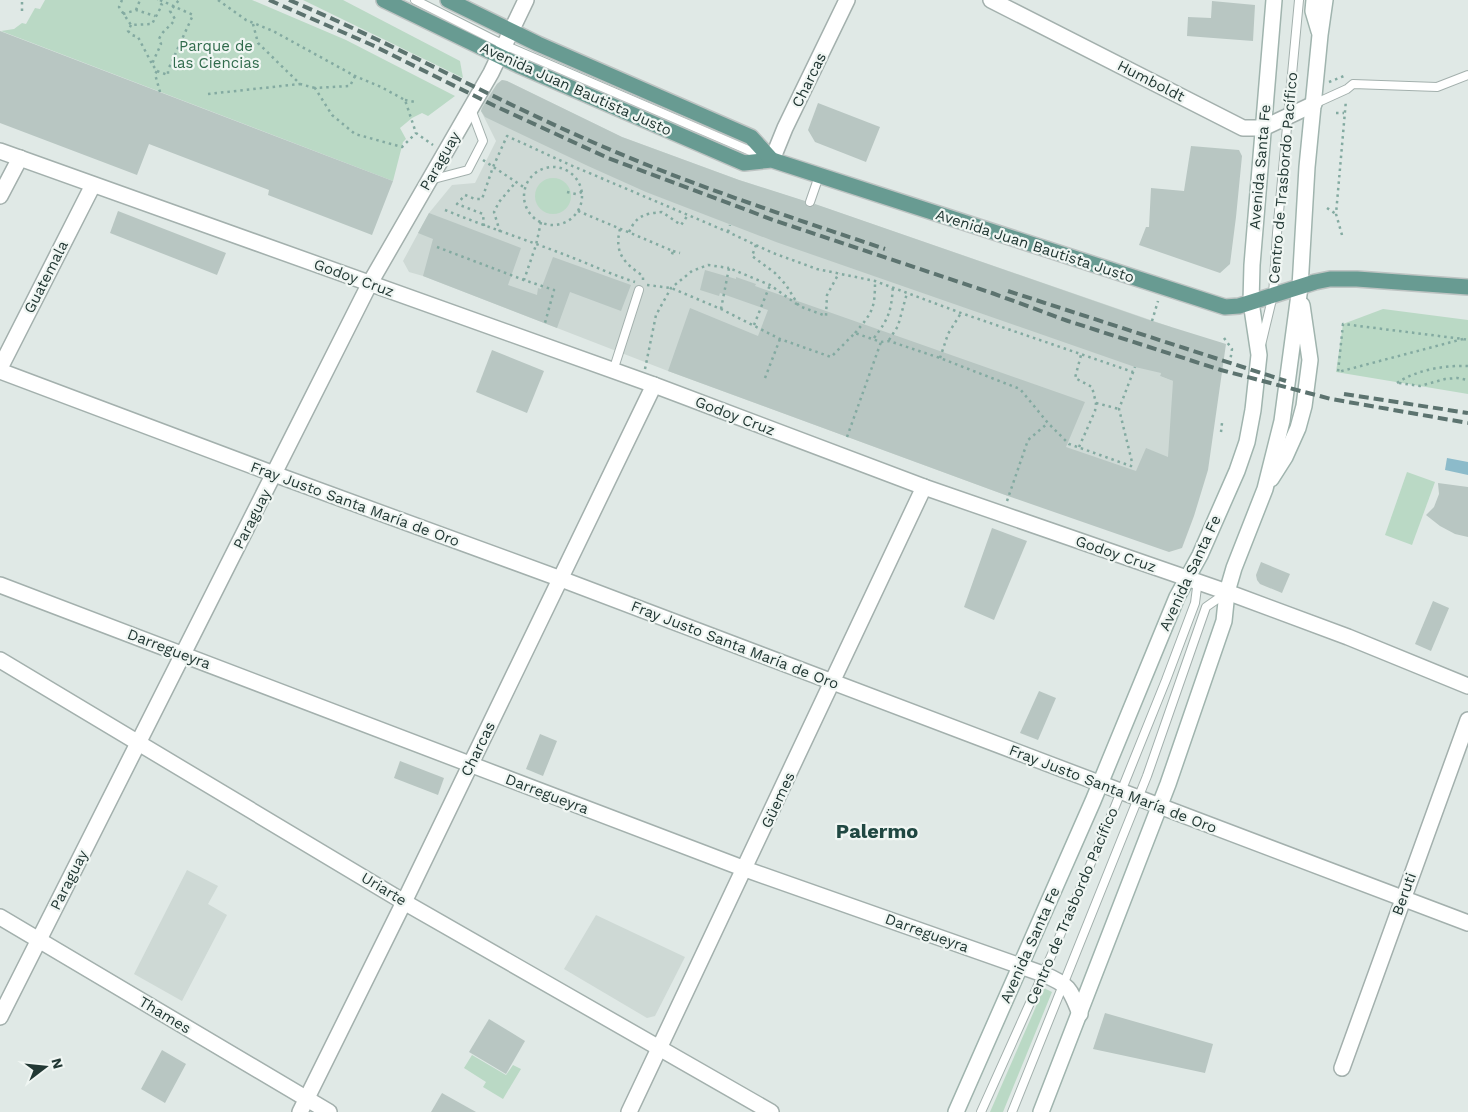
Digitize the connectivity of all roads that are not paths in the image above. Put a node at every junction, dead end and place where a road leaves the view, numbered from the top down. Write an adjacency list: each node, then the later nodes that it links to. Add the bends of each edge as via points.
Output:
1 (384, 0): 14 (main road, Avenida Juan Bautista Justo)
2 (415, 0): 14 (lane)
3 (448, 0): 11 (main road, Avenida Juan Bautista Justo)
4 (526, 0): 12 (street, Paraguay)
5 (847, 0): 22 (street, Charcas)
6 (991, 0): 19 (street, Humboldt, via 1243,128)
7 (1274, 0): 19 (street, Avenida Santa Fe)
8 (1299, 0): 18 (lane, Centro de Trasbordo Pacífico)
9 (1314, 0): 13 (street, via 1313,11)
10 (1325, 0): 13 (street)
11 (471, 5): 12 (main road, Avenida Juan Bautista Justo)
12 (511, 31): 14 (street, Paraguay); 22 (main road, Avenida Juan Bautista Justo, via 751,137)
13 (1320, 35): 16 (street)
14 (502, 50): 17 (street, Paraguay); 22 (main road, Avenida Juan Bautista Justo, via 744,163)
15 (1468, 75): 16 (lane, via 1437,87 1353,84)
16 (1314, 104): 18 (street); 30 (street)
17 (470, 108): 24 (street, Paraguay); 24 (lane, via 483,141 468,170)
18 (1287, 116): 19 (street); 32 (lane, Centro de Trasbordo Pacífico)
19 (1263, 128): 33 (street, Avenida Santa Fe)
20 (0, 151): 21 (street, Godoy Cruz)
21 (20, 158): 25 (street, Godoy Cruz); 26 (street)
22 (772, 160): 23 (main road, Avenida Juan Bautista Justo)
23 (819, 176): 27 (lane); 33 (main road, Avenida Juan Bautista Justo, via 1225,307)
24 (428, 181): 28 (street, Paraguay)
25 (92, 185): 28 (street, Godoy Cruz); 35 (street, Guatemala)
26 (0, 196)
27 (810, 202)
28 (370, 283): 36 (street, Godoy Cruz); 38 (street, Paraguay)
29 (641, 287): 36 (lane)
30 (1300, 287): 31 (main road, Avenida Juan Bautista Justo, via 1330,280 1357,279); 32 (main road, Avenida Juan Bautista Justo); 43 (street, via 1282,421 1265,489)
31 (1468, 287)
32 (1273, 295): 33 (main road, Avenida Juan Bautista Justo); 34 (lane, Centro de Trasbordo Pacífico)
33 (1251, 302): 34 (street, Avenida Santa Fe)
34 (1259, 355): 41 (street, Avenida Santa Fe, via 1247,442 1200,555)
35 (0, 370): 38 (street, Fray Justo Santa María de Oro)
36 (613, 370): 37 (street, Godoy Cruz)
37 (654, 385): 39 (street, Godoy Cruz); 40 (street, Charcas)
38 (274, 474): 40 (street, Fray Justo Santa María de Oro); 44 (street, Paraguay)
39 (924, 487): 41 (street, Godoy Cruz); 46 (street, Güemes)
40 (561, 579): 46 (street, Fray Justo Santa María de Oro); 50 (street, Charcas)
41 (1193, 580): 43 (street, Godoy Cruz); 51 (street, Avenida Santa Fe, via 1177,597); 52 (lane, Centro de Trasbordo Pacífico, via 1195,603)
42 (0, 585): 44 (street, Darregueyra)
43 (1227, 592): 47 (street, Godoy Cruz); 53 (lane, Centro de Trasbordo Pacífico, via 1206,607); 54 (street, via 1224,621)
44 (184, 655): 49 (street, Paraguay); 50 (street, Darregueyra)
45 (0, 660): 49 (street, Uriarte)
46 (832, 683): 51 (street, Fray Justo Santa María de Oro); 55 (street, Güemes)
47 (1468, 686)
48 (1468, 720): 56 (street, Beruti)
49 (139, 744): 57 (street, Uriarte); 60 (street, Paraguay)
50 (470, 765): 55 (street, Darregueyra); 57 (street, Charcas)
51 (1100, 784): 52 (street, Fray Justo Santa María de Oro); 61 (street, Avenida Santa Fe)
52 (1121, 792): 53 (street, Fray Justo Santa María de Oro); 62 (lane, Centro de Trasbordo Pacífico)
53 (1138, 799): 54 (street, Fray Justo Santa María de Oro); 63 (lane, Centro de Trasbordo Pacífico)
54 (1160, 807): 56 (street, Fray Justo Santa María de Oro); 64 (street)
55 (745, 869): 61 (street, Darregueyra); 66 (street, Güemes)
56 (1402, 899): 59 (street, Fray Justo Santa María de Oro); 67 (street, Beruti)
57 (404, 902): 66 (street, Uriarte); 68 (street, Charcas)
58 (0, 917): 60 (street, Thames)
59 (1468, 923)
60 (38, 940): 65 (street, Paraguay); 68 (street, Thames)
61 (1020, 966): 62 (street, Darregueyra); 72 (street, Avenida Santa Fe)
62 (1043, 974): 63 (street, Darregueyra); 73 (lane, Centro de Trasbordo Pacífico)
63 (1063, 983): 64 (street, via 1072,993); 74 (lane, Centro de Trasbordo Pacífico)
64 (1080, 1014): 75 (street)
65 (0, 1017)
66 (660, 1047): 70 (street, Güemes); 71 (street, Uriarte)
67 (1342, 1068)
68 (304, 1106): 69 (street, Thames)
69 (330, 1112)
70 (629, 1112)
71 (771, 1112)
72 (956, 1112)
73 (981, 1112)
74 (1012, 1112)
75 (1041, 1112)

